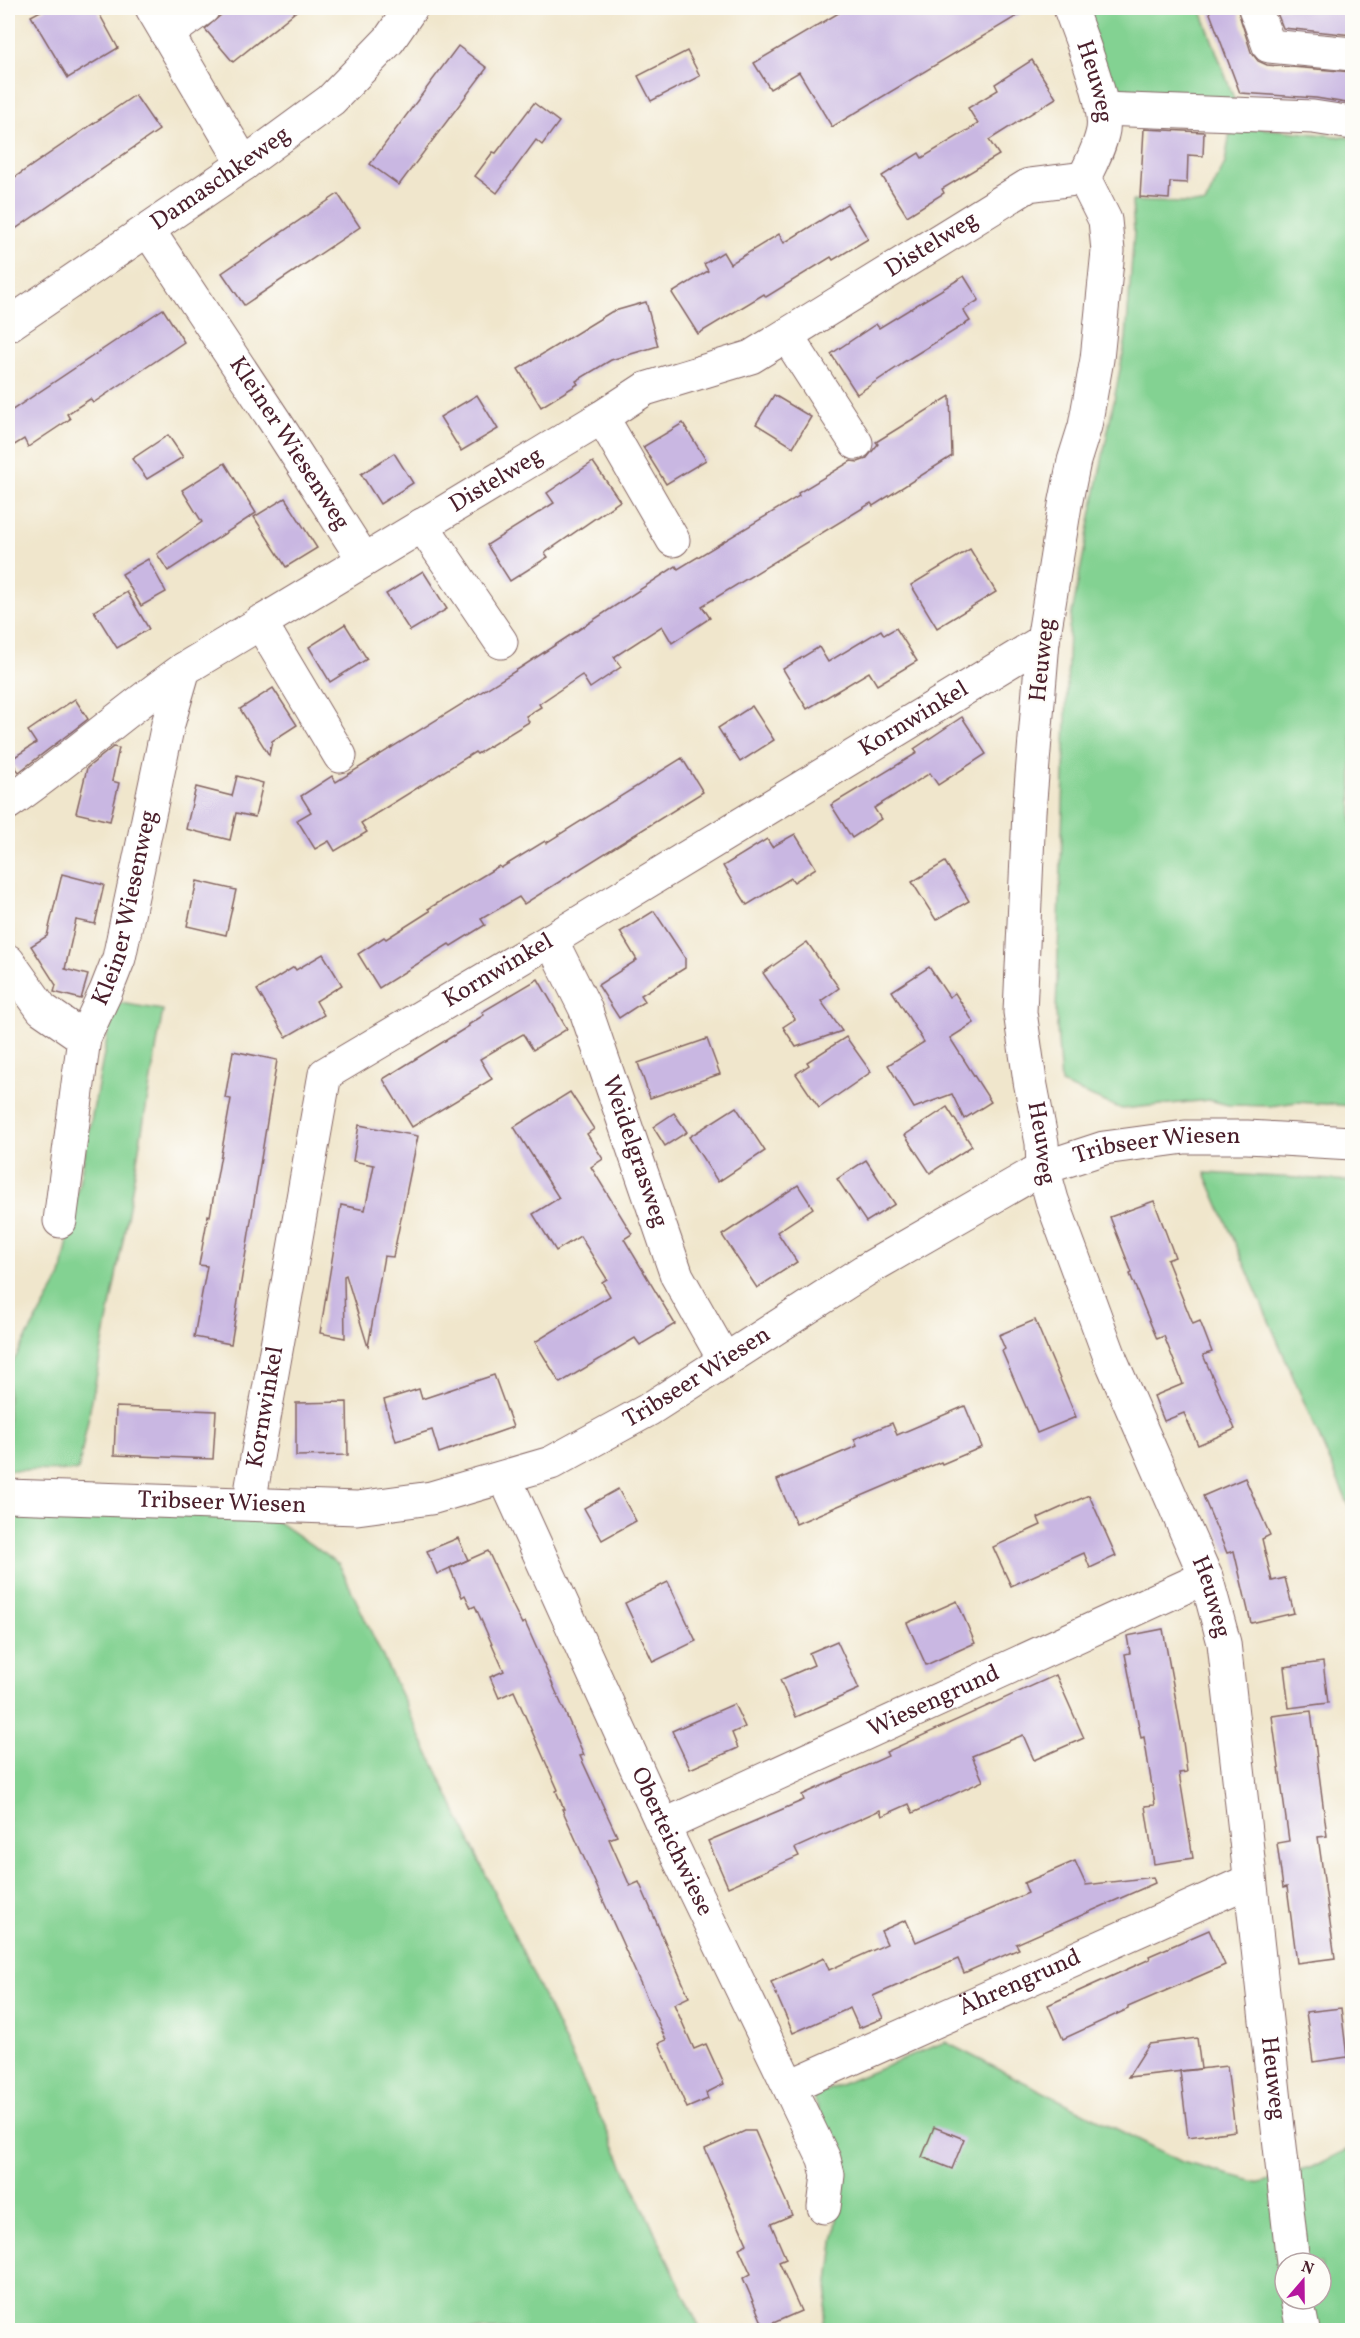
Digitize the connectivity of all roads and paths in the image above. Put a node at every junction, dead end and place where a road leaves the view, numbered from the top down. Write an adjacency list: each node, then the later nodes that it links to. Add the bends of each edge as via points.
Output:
1 (203, 8): 5 (street)
2 (411, 8): 9 (street, Damaschkeweg, via 389,40 331,100)
3 (1070, 8): 7 (street, Heuweg)
4 (1255, 8): 6 (street, via 1269,46)
5 (160, 21): 9 (street)
6 (1353, 54)
7 (1102, 109): 8 (street, via 1313,117); 10 (street, Heuweg, via 1098,149)
8 (1353, 123)
9 (244, 164): 11 (street, Damaschkeweg)
10 (1084, 178): 13 (street, Distelweg, via 1029,185); 20 (street, Heuweg, via 1105,220 1108,250 1104,304 1085,426 1065,505)
11 (148, 230): 12 (street, Damaschkeweg); 18 (street, Kleiner Wiesenweg)
12 (8, 325)
13 (787, 336): 14 (street, Distelweg, via 751,357 645,389); 15 (street)
14 (602, 417): 16 (street, Distelweg); 17 (street)
15 (856, 443)
16 (422, 525): 18 (street, Distelweg); 21 (street, Distelweg)
17 (673, 540)
18 (364, 560): 19 (street, Kleiner Wiesenweg)
19 (260, 622): 22 (street, Kleiner Wiesenweg); 23 (street)
20 (1043, 641): 25 (street, Kornwinkel); 29 (street, Heuweg, via 1029,812 1020,1012)
21 (501, 642)
22 (184, 669): 24 (street, Kleiner Wiesenweg); 27 (street, Kleiner Wiesenweg, via 168,724 119,958)
23 (340, 756)
24 (8, 803)
25 (550, 940): 31 (street, Weidelgrasweg, via 585,1008 677,1276); 34 (street, Kornwinkel, via 325,1074 252,1486)
26 (8, 961): 27 (street, Kleiner Wiesenweg, via 42,1009)
27 (84, 1038): 30 (street, Kleiner Wiesenweg)
28 (1353, 1143): 29 (street, Tribseer Wiesen, via 1185,1137 1104,1148)
29 (1043, 1168): 31 (street, Tribseer Wiesen, via 864,1271); 35 (street, Heuweg, via 1111,1360)
30 (60, 1221)
31 (725, 1361): 32 (street, Tribseer Wiesen, via 648,1410 551,1463)
32 (505, 1478): 34 (street, Tribseer Wiesen, via 430,1498 357,1508); 36 (street, Oberteichwiese)
33 (8, 1496): 34 (street, Tribseer Wiesen)
34 (252, 1504)
35 (1206, 1577): 36 (street, Wiesengrund); 37 (street, Heuweg, via 1224,1643)
36 (663, 1826): 38 (street, Oberteichwiese)
37 (1249, 1881): 38 (street, Ährengrund); 40 (street, Heuweg)
38 (790, 2086): 39 (street, Oberteichwiese, via 824,2159 828,2175)
39 (824, 2207)
40 (1292, 2251)
41 (1299, 2311): 42 (street)
42 (1303, 2331)

